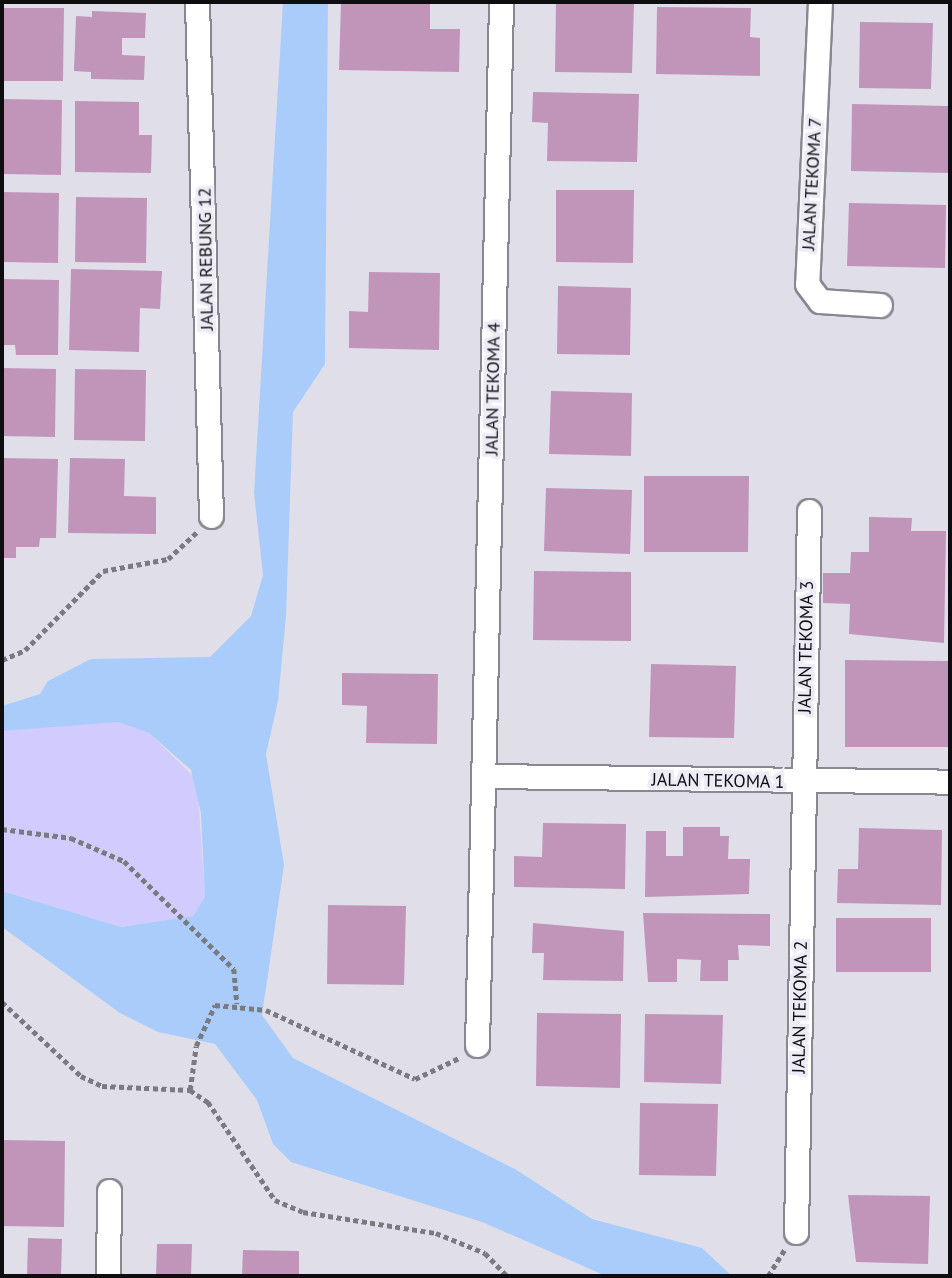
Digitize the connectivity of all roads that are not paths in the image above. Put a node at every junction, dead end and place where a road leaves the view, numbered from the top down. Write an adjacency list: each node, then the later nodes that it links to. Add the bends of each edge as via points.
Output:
1 (197, 2): 6 (street, JALAN REBUNG 12)
2 (501, 2): 7 (street, JALAN TEKOMA 4)
3 (820, 2): 4 (street, JALAN TEKOMA 7, via 807,284 820,301)
4 (880, 305)
5 (808, 511): 9 (street, JALAN TEKOMA 3)
6 (211, 516)
7 (485, 776): 9 (street, JALAN TEKOMA 1); 10 (street, JALAN TEKOMA 4)
8 (950, 782): 9 (street, JALAN TEKOMA 1)
9 (804, 783): 12 (street, JALAN TEKOMA 2)
10 (477, 1045)
11 (109, 1191): 13 (street)
12 (796, 1232)
13 (108, 1276)

